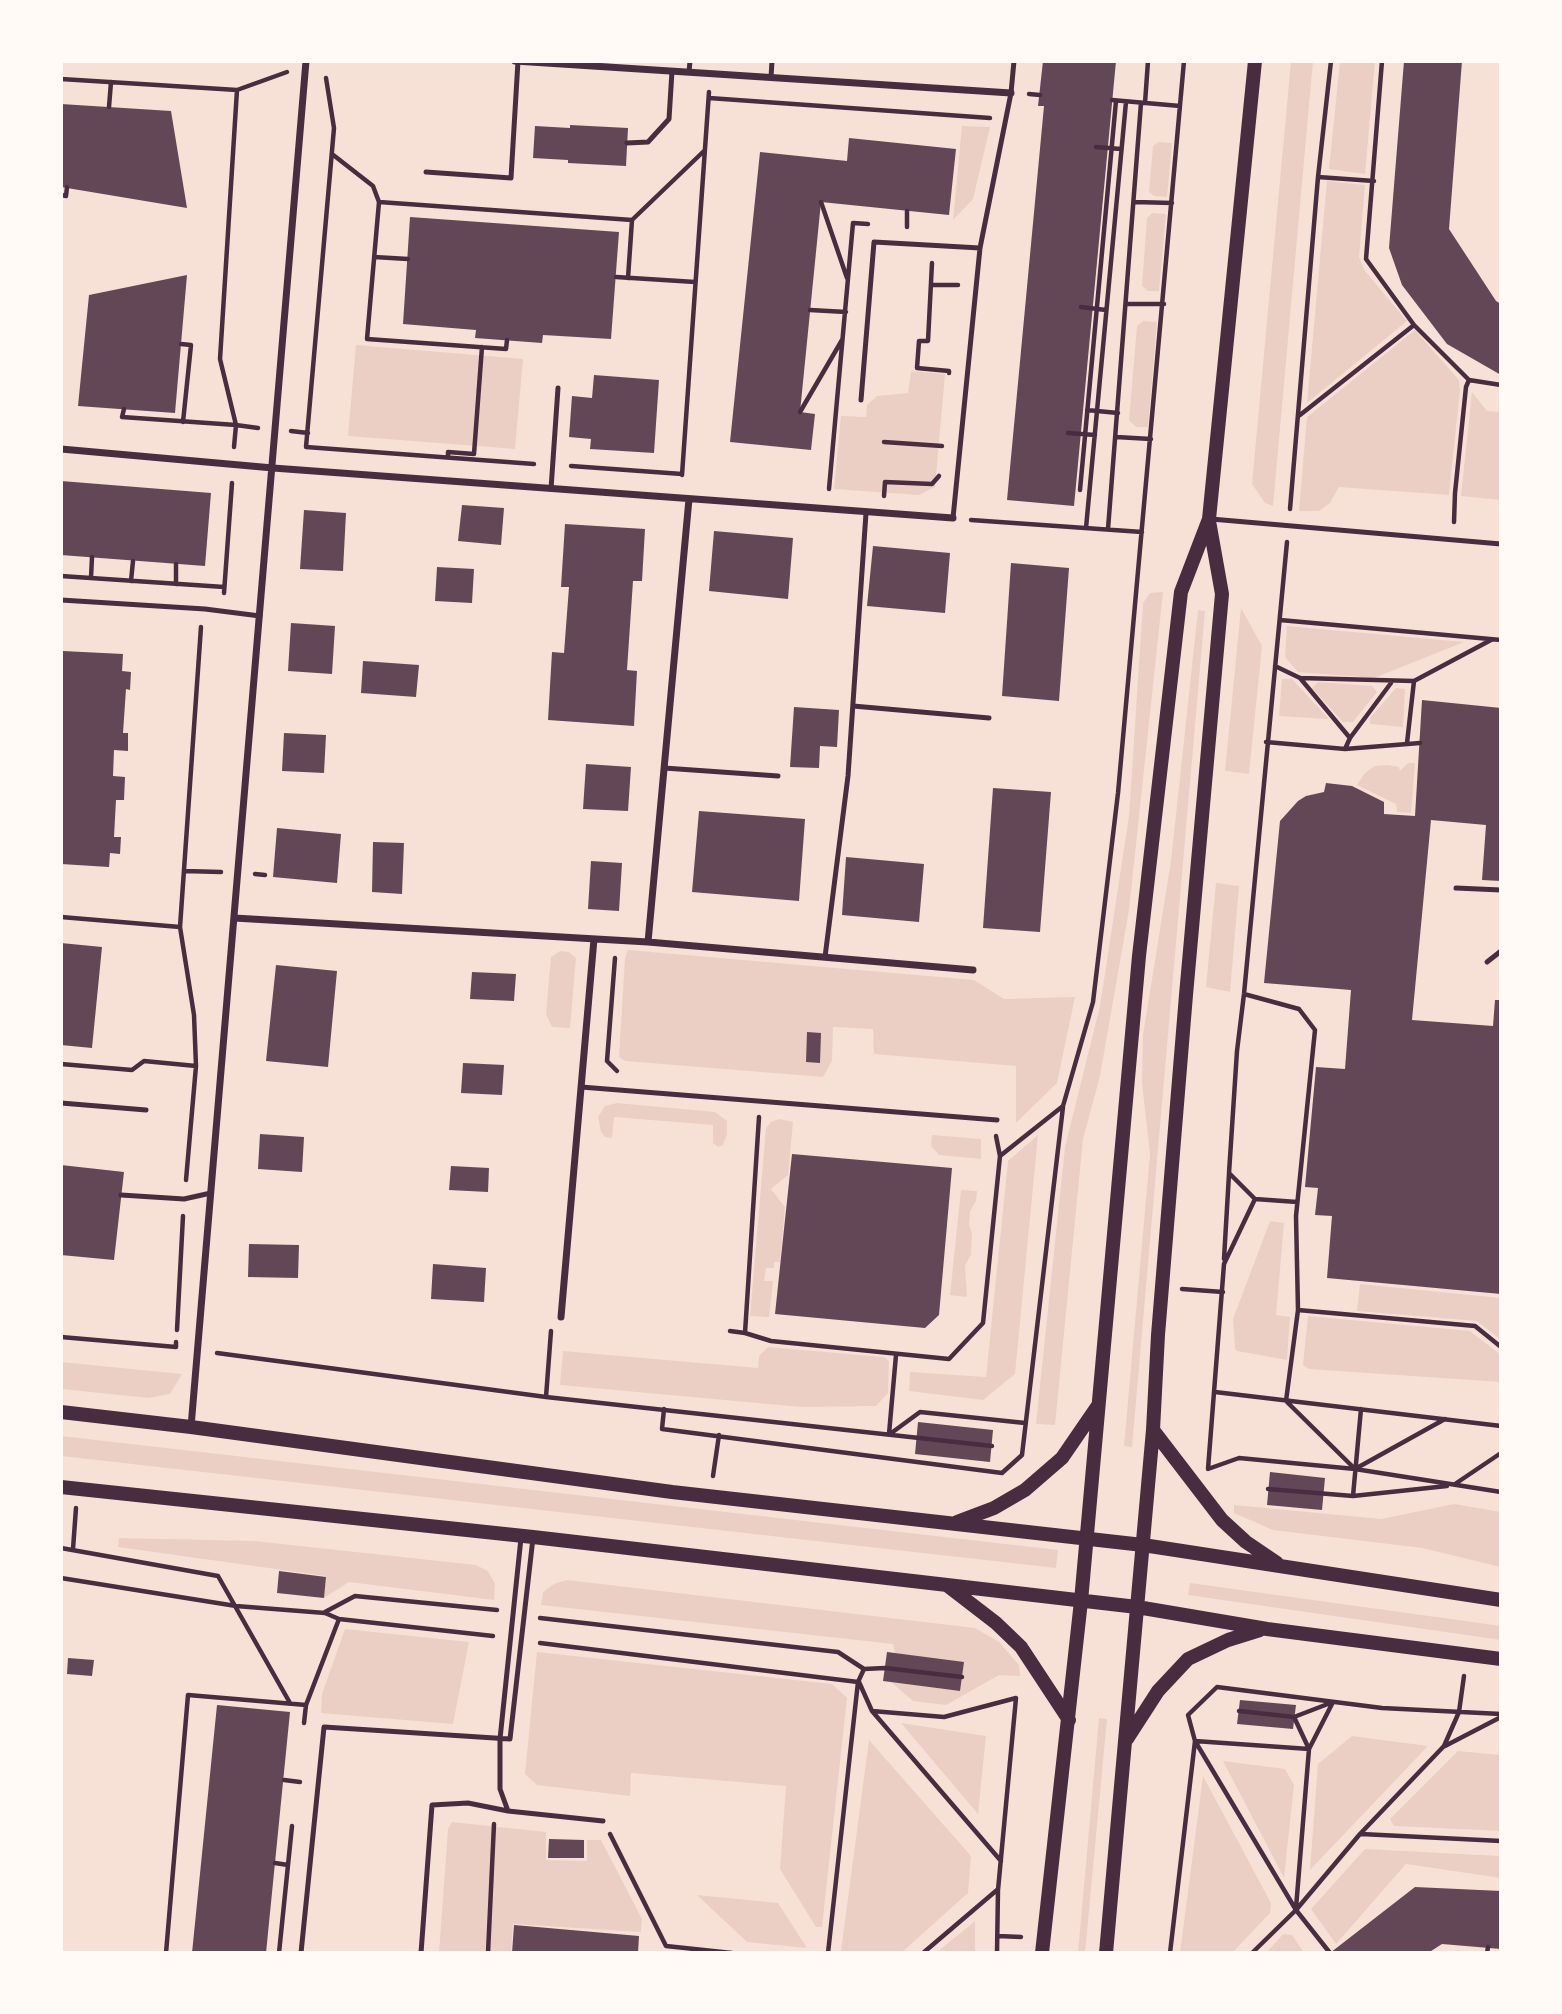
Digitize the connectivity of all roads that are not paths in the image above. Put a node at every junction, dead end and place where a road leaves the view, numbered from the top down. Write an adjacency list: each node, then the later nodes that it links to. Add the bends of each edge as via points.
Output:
1 (306, 61): 18 (street)
2 (516, 61): 7 (street); 13 (lane, via 511,178)
3 (690, 61): 9 (lane)
4 (772, 61): 10 (lane)
5 (1014, 61): 11 (lane)
6 (1255, 61): 23 (main road)
7 (642, 65): 8 (street)
8 (672, 71): 9 (street); 12 (lane, via 669,119 648,142)
9 (689, 72): 10 (street)
10 (771, 77): 11 (street)
11 (1011, 93): 14 (lane)
12 (627, 143)
13 (426, 172)
14 (980, 248): 16 (lane, via 874,243); 22 (lane)
15 (558, 388): 19 (lane)
16 (861, 400)
17 (61, 449): 18 (street)
18 (273, 468): 19 (street); 26 (street)
19 (551, 489): 20 (street)
20 (689, 499): 21 (street); 29 (street)
21 (866, 513): 22 (street); 27 (lane)
22 (953, 519)
23 (1209, 519): 24 (lane); 47 (main road, via 1181,592 1139,956); 50 (main road, via 1222,594)
24 (1501, 544)
25 (61, 600): 26 (lane)
26 (260, 616): 33 (street)
27 (853, 706): 28 (lane); 37 (lane)
28 (989, 718)
29 (664, 768): 30 (lane); 35 (street)
30 (778, 776)
31 (1456, 888): 32 (lane)
32 (1501, 890)
33 (234, 918): 34 (street); 44 (street)
34 (594, 939): 35 (street); 40 (street)
35 (648, 942): 37 (street)
36 (1501, 951): 38 (lane)
37 (825, 957): 39 (street)
38 (1487, 962)
39 (973, 970)
40 (581, 1087): 43 (lane); 46 (street)
41 (61, 1103): 42 (lane)
42 (146, 1110)
43 (997, 1120)
44 (211, 1192): 45 (lane, via 184,1199); 49 (street)
45 (121, 1195)
46 (561, 1317)
47 (1098, 1405): 52 (main road, via 1062,1458 1025,1490); 54 (main road)
48 (61, 1412): 49 (main road)
49 (191, 1427): 52 (main road, via 710,1496)
50 (1153, 1430): 55 (main road); 56 (main road, via 1222,1520)
51 (61, 1487): 53 (main road)
52 (953, 1523): 54 (main road)
53 (527, 1537): 57 (main road); 64 (lane, via 513,1611); 64 (lane, via 522,1641 510,1739)
54 (1086, 1539): 55 (main road); 59 (main road)
55 (1143, 1545): 56 (main road); 60 (main road)
56 (1281, 1566): 58 (main road)
57 (947, 1585): 59 (main road); 63 (main road, via 1021,1647)
58 (1501, 1600)
59 (1081, 1601): 60 (main road); 63 (main road)
60 (1137, 1607): 61 (main road); 65 (main road)
61 (1267, 1629): 62 (main road); 65 (main road, via 1228,1640 1188,1659 1158,1691)
62 (1501, 1659)
63 (1069, 1720): 70 (main road)
64 (500, 1739): 66 (lane, via 500,1789); 68 (lane, via 324,1727)
65 (1126, 1740): 71 (main road)
66 (508, 1811): 67 (lane); 69 (lane, via 468,1803 432,1805)
67 (603, 1821)
68 (301, 1953)
69 (421, 1953)
70 (1042, 1953)
71 (1107, 1953)

